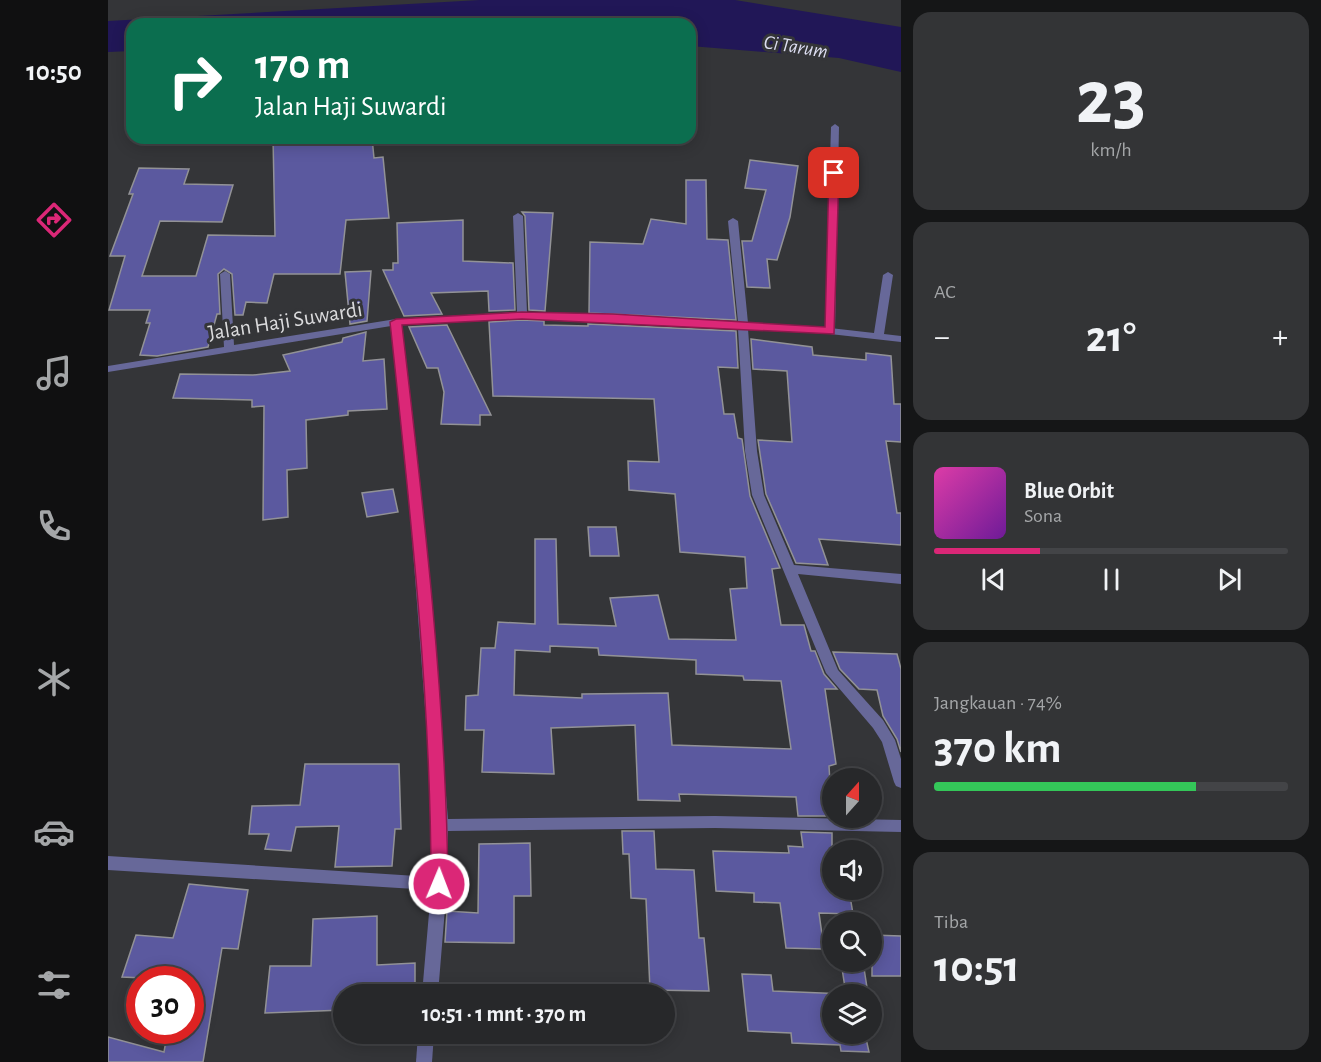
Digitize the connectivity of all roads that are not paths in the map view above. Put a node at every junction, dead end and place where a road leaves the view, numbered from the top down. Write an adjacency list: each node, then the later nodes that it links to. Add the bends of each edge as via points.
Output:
1 (835, 128): 9 (street)
2 (518, 216): 6 (street)
3 (733, 221): 8 (street)
4 (225, 274): 12 (street)
5 (888, 275): 10 (street)
6 (522, 315): 7 (street, Jalan Haji Suwardi); 8 (street, Jalan Haji Suwardi)
7 (396, 322): 12 (street, Jalan Haji Suwardi); 17 (street, via 414,486)
8 (744, 326): 9 (street, Jalan Haji Suwardi); 14 (street, via 751,451 758,495)
9 (830, 331): 10 (street, Jalan Haji Suwardi)
10 (879, 336): 11 (street, Jalan Haji Suwardi)
11 (901, 339)
12 (230, 349): 13 (street, Jalan Haji Suwardi)
13 (108, 369)
14 (790, 568): 15 (street); 16 (street, via 833,673 888,740)
15 (901, 579)
16 (901, 782)
17 (441, 825): 18 (street, via 715,822); 20 (street)
18 (901, 826)
19 (108, 863): 20 (street)
20 (439, 884): 21 (street)
21 (431, 984)
22 (425, 1044): 23 (street)
23 (424, 1062)

